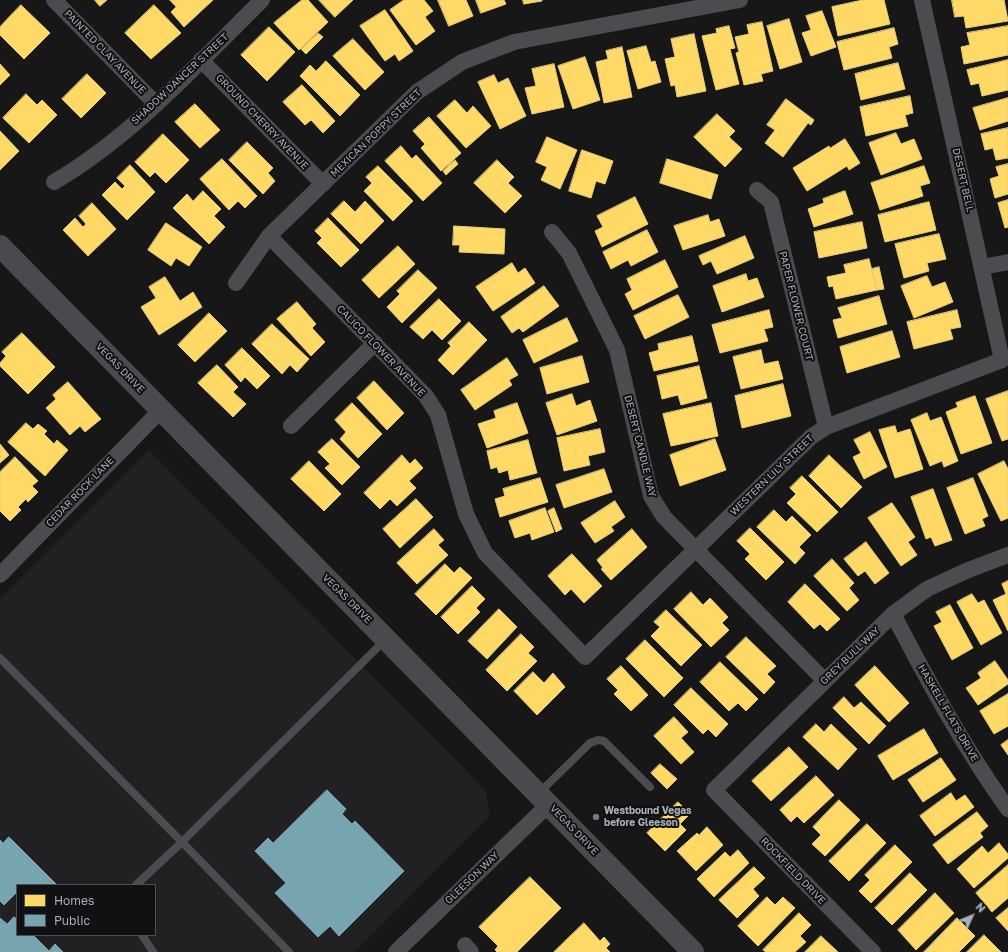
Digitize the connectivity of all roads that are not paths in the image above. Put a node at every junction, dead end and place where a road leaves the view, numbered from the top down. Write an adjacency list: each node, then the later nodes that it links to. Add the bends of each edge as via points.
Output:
1 (54, 0): 6 (street, PAINTED CLAY AVENUE)
2 (262, 0): 5 (street, SHADOW DANCER STREET)
3 (740, 0): 8 (street, MEXICAN POPPY STREET, via 514,42 462,62 417,92)
4 (922, 0): 14 (street, DESERT BELL)
5 (201, 60): 6 (street, SHADOW DANCER STREET); 8 (street, GROUND CHERRY AVENUE)
6 (156, 104): 7 (street, SHADOW DANCER STREET, via 82,166)
7 (54, 182)
8 (323, 184): 11 (street, MEXICAN POPPY STREET)
9 (757, 190): 20 (street, PAPER FLOWER COURT, via 771,202)
10 (552, 232): 21 (street, DESERT CANDLE WAY, via 569,252 617,350 651,496 664,517)
11 (269, 236): 15 (street, MEXICAN POPPY STREET); 16 (street, CALICO FLOWER AVENUE)
12 (0, 246): 18 (main road, VEGAS DRIVE)
13 (1008, 262): 14 (street)
14 (982, 267): 17 (street, DESERT BELL)
15 (236, 283)
16 (375, 344): 19 (street); 26 (street, CALICO FLOWER AVENUE, via 426,396 438,415 466,514 485,553)
17 (1002, 360): 20 (street, WESTERN LILY STREET)
18 (161, 410): 23 (street, CEDAR ROCK LANE); 25 (main road, VEGAS DRIVE)
19 (290, 426)
20 (826, 427): 21 (street, WESTERN LILY STREET, via 811,437)
21 (696, 549): 26 (street, WESTERN LILY STREET); 28 (street, DESERT CANDLE WAY)
22 (1008, 555): 24 (street, GREY BULL WAY, via 927,589)
23 (2, 569)
24 (893, 614): 28 (street, GREY BULL WAY); 32 (street, HASKELL FLATS DRIVE, via 937,697)
25 (386, 639): 31 (main road, VEGAS DRIVE); 33 (lane)
26 (585, 657)
27 (0, 658): 33 (lane)
28 (825, 681): 30 (street, GREY BULL WAY)
29 (650, 788): 31 (lane, via 604,741 598,740 590,743)
30 (714, 790): 40 (street, ROCKFIELD DRIVE)
31 (543, 799): 38 (street, GLEESON WAY); 39 (main road, VEGAS DRIVE)
32 (1008, 809)
33 (182, 842): 34 (lane); 37 (lane)
34 (137, 884)
35 (143, 936): 36 (lane)
36 (153, 952)
37 (289, 952)
38 (396, 952)
39 (693, 952)
40 (873, 952)

